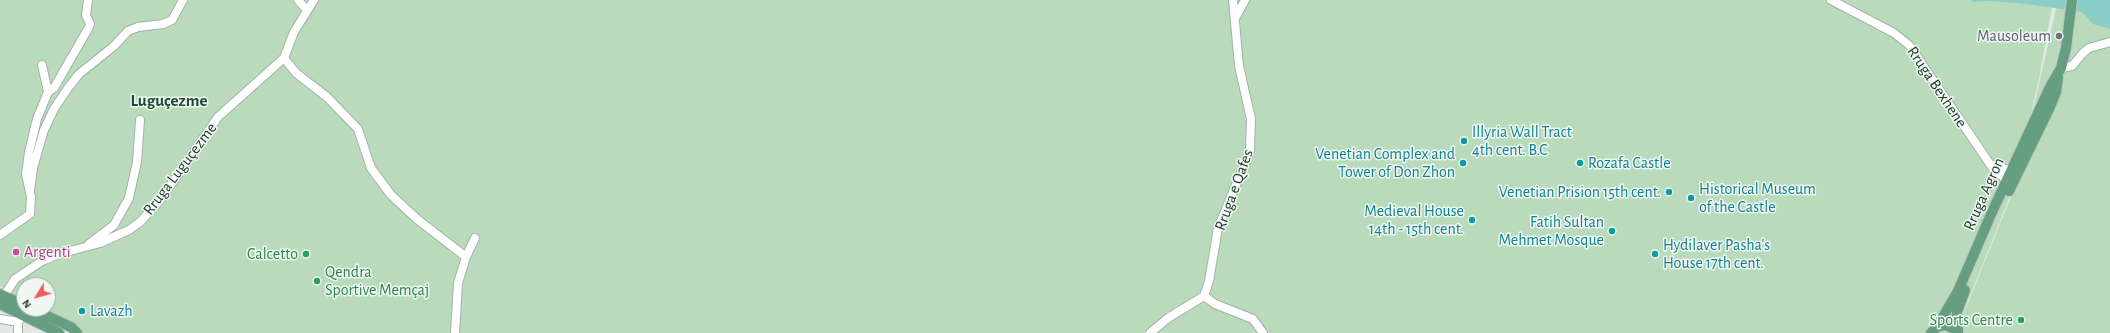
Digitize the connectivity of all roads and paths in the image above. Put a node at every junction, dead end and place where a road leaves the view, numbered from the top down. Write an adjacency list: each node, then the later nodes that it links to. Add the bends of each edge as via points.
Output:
1 (88, 0): 15 (street, via 86,15 89,27 54,88)
2 (183, 0): 20 (street, via 172,20 163,24 138,27 122,36 114,46 79,74 54,109 44,130 33,168)
3 (298, 0): 9 (street)
4 (314, 0): 9 (street)
5 (1233, 0): 10 (street, Rruga e Qafes)
6 (1245, 0): 10 (street)
7 (1831, 0): 17 (street, Rruga Bexhene, via 1894,33 1909,45)
8 (2072, 0): 14 (main road, Rruga Agron, via 2066,48)
9 (307, 10): 12 (street)
10 (1236, 17): 25 (street, Rruga e Qafes, via 1239,66 1251,119 1251,143 1218,228)
11 (2110, 42): 14 (street, via 2089,48 2072,66)
12 (284, 58): 23 (street, Rruga Luguçezme, via 218,117 150,212 129,230); 24 (street, via 296,73 327,97 358,129 371,168 392,195 417,219)
13 (42, 65): 15 (street)
14 (2060, 71): 18 (main road, Rruga Agron, via 2050,87)
15 (48, 92): 20 (street, via 28,152 26,174)
16 (140, 120): 23 (street, via 137,162 129,198 114,225)
17 (1990, 164): 18 (street); 19 (street, Rruga Bexhene, via 1997,174)
18 (2014, 172): 19 (main road, Rruga Agron)
19 (2009, 182): 33 (main road, Rruga Agron, via 1958,291); 40 (main road, Rruga Agron, via 1960,302 1956,321)
20 (30, 193): 21 (street, via 30,214)
21 (0, 235)
22 (475, 238): 24 (street)
23 (88, 245): 26 (street, Rruga Luguçezme, via 42,261 15,279)
24 (466, 257): 37 (street, via 458,283)
25 (1204, 296): 38 (street, via 1168,318); 39 (street, via 1215,304 1253,319)
26 (1, 298): 27 (main road)
27 (16, 310)
28 (16, 315): 32 (street)
29 (21, 317): 34 (street)
30 (27, 317): 35 (main road)
31 (49, 317): 36 (main road, via 71,327)
32 (0, 319)
33 (1933, 331): 40 (main road, via 1948,326)
34 (18, 333)
35 (59, 333)
36 (77, 333)
37 (455, 333)
38 (1150, 333)
39 (1263, 333)
40 (1957, 333)

